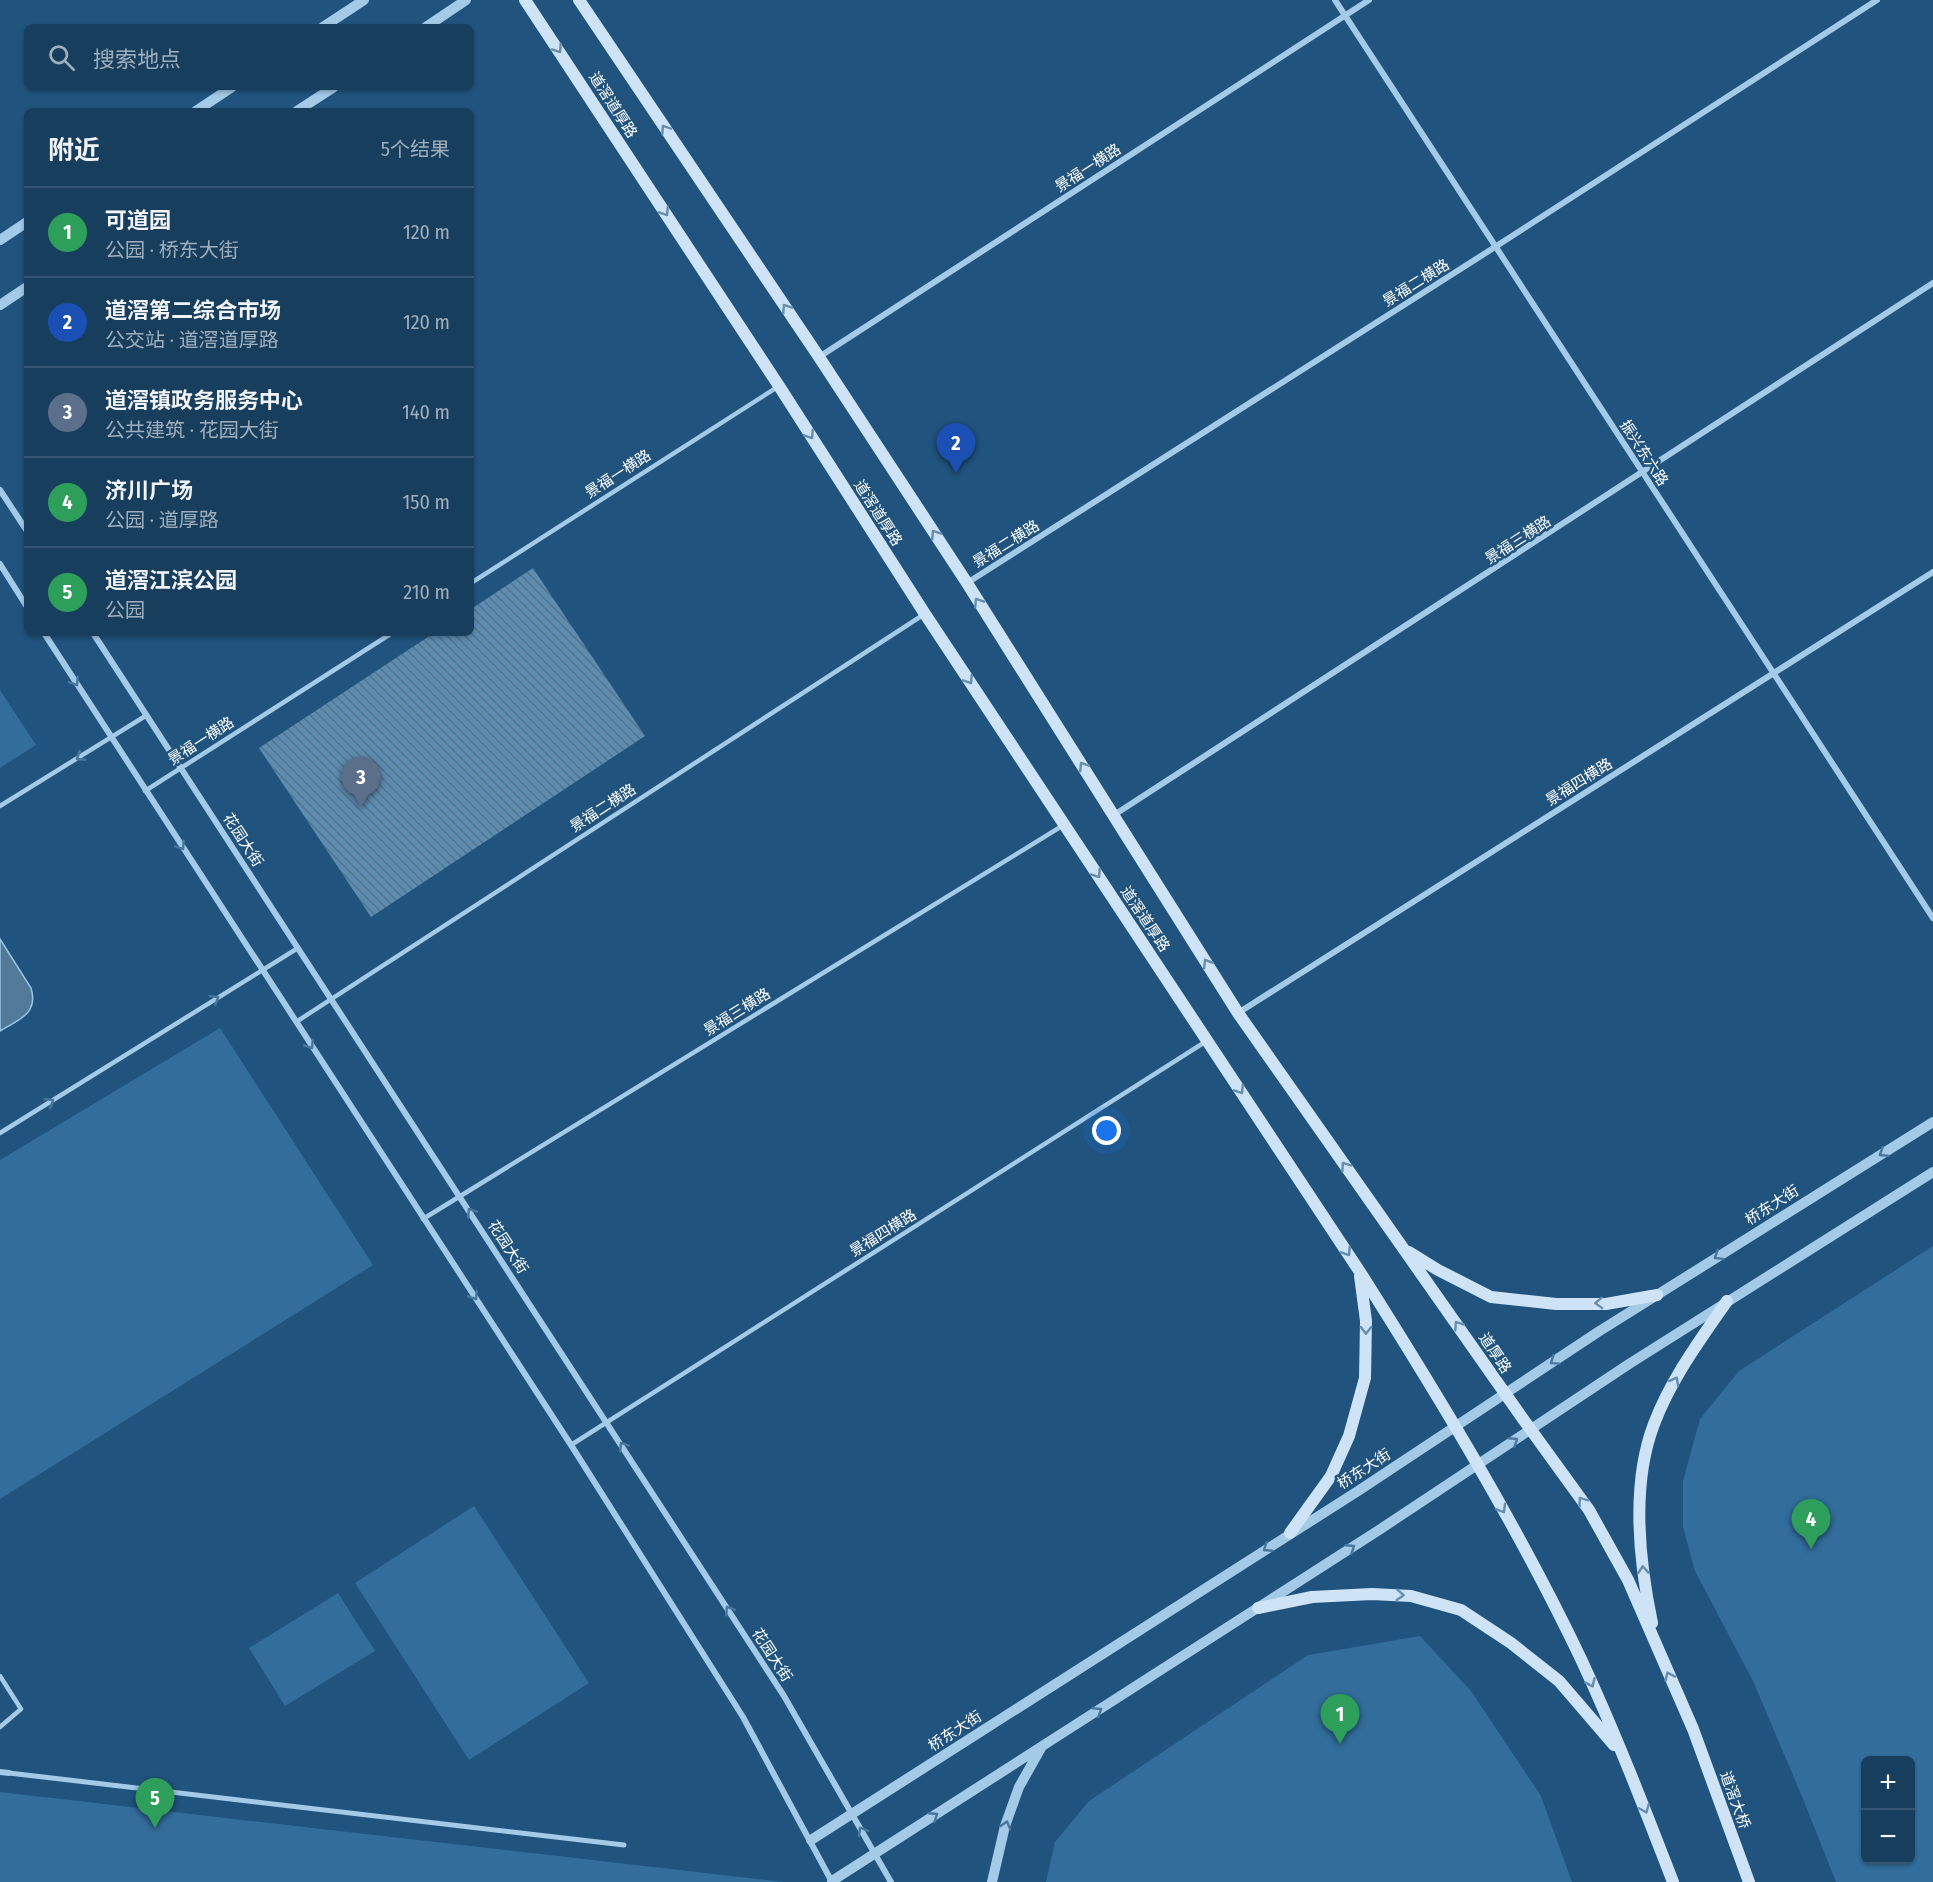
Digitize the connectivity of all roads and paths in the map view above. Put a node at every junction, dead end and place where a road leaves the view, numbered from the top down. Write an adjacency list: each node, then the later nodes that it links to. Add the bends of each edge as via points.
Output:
1 (364, 0): 9 (street)
2 (466, 0): 10 (street)
3 (525, 0): 22 (main road, 道滘道厚路, one-way to 22)
4 (579, 0): 21 (main road, 道滘道厚路, one-way to 4)
5 (1335, 0): 8 (street, 振兴东六路)
6 (1369, 0): 8 (street, 景福一横路)
7 (1877, 0): 17 (street, 景福二横路)
8 (1345, 16): 17 (street, 振兴东六路); 21 (street, 景福一横路)
9 (328, 24)
10 (430, 24)
11 (228, 90): 13 (street)
12 (329, 90): 14 (street)
13 (200, 108)
14 (302, 108)
15 (24, 224): 16 (street)
16 (0, 240)
17 (1496, 247): 23 (street, 振兴东六路); 29 (street, 景福二横路)
18 (1933, 283): 23 (street, 景福三横路)
19 (24, 289): 20 (street)
20 (0, 305)
21 (819, 357): 29 (main road, 道滘道厚路, one-way to 21)
22 (779, 386): 28 (lane, 景福一横路); 31 (main road, 道滘道厚路, one-way to 31)
23 (1643, 473): 35 (street, 振兴东六路); 41 (street, 景福三横路)
24 (0, 490): 25 (street)
25 (24, 526)
26 (0, 564): 30 (street)
27 (1933, 572): 35 (street, 景福四横路)
28 (474, 581)
29 (966, 584): 41 (main road, 道滘道厚路, one-way to 29)
30 (24, 602)
31 (925, 614): 42 (main road, 道滘道厚路, one-way to 42); 46 (lane, 景福二横路)
32 (46, 636): 37 (street, one-way to 37)
33 (95, 636): 36 (street, 花园大街)
34 (387, 636): 38 (lane, 景福一横路)
35 (1773, 673): 43 (street, 振兴东六路); 47 (street, 景福四横路)
36 (147, 715): 37 (lane); 38 (street, 花园大街)
37 (110, 738): 39 (street); 40 (lane, one-way to 40)
38 (181, 768): 39 (lane, 景福一横路); 44 (street, 花园大街)
39 (145, 791): 45 (street, one-way to 45)
40 (0, 806)
41 (1114, 815): 47 (main road, 道滘道厚路, one-way to 41)
42 (1065, 825): 49 (main road, 道滘道厚路, one-way to 49); 53 (lane, 景福三横路)
43 (1933, 918)
44 (298, 948): 45 (lane); 46 (street, 花园大街)
45 (262, 970): 48 (street); 51 (lane, one-way to 45)
46 (332, 998): 48 (lane, 景福二横路); 53 (street, 花园大街)
47 (1238, 1013): 55 (main road, 道厚路, one-way to 47)
48 (295, 1022): 54 (street, one-way to 54)
49 (1208, 1041): 56 (main road, one-way to 56); 60 (lane, 景福四横路)
50 (1933, 1122): 57 (street, 桥东大街, one-way to 57)
51 (0, 1133)
52 (1933, 1172): 58 (street)
53 (460, 1196): 54 (lane, 景福三横路); 60 (street, 花园大街, one-way to 53)
54 (423, 1219): 63 (street, one-way to 63)
55 (1403, 1248): 57 (main road, one-way to 55, via 1606,1304 1556,1304 1491,1297); 59 (main road, 道厚路, one-way to 55)
56 (1360, 1272): 61 (main road); 65 (main road, one-way to 65, via 1366,1322 1362,1390 1349,1436 1331,1476)
57 (1657, 1295): 59 (street, 桥东大街, one-way to 59)
58 (1727, 1301): 62 (street); 67 (main road, one-way to 58, via 1644,1584 1641,1478 1654,1425 1672,1384)
59 (1505, 1393): 61 (street, 桥东大街); 62 (main road, 道厚路)
60 (607, 1422): 63 (lane, 景福四横路); 75 (street, 花园大街, one-way to 60, via 784,1696)
61 (1455, 1426): 64 (main road); 65 (street, 桥东大街)
62 (1531, 1430): 64 (street, one-way to 62); 67 (main road, 道厚路, one-way to 62, via 1628,1580 1589,1510)
63 (571, 1445): 76 (street, via 743,1717)
64 (1477, 1465): 66 (street, one-way to 64); 72 (main road, one-way to 72, via 1581,1659)
65 (1290, 1533): 75 (street, 桥东大街, one-way to 75)
66 (1258, 1608): 71 (street, one-way to 66); 72 (main road, one-way to 72, via 1312,1597 1372,1594 1411,1596 1461,1610 1558,1681)
67 (1656, 1648): 70 (main road, 道厚路, one-way to 67)
68 (0, 1676): 69 (lane, via 21,1709)
69 (0, 1727)
70 (1692, 1729): 83 (main road, 道滘大桥)
71 (1042, 1747): 78 (street, one-way to 71); 81 (street, one-way to 71, via 1019,1787)
72 (1623, 1755): 82 (main road, one-way to 82)
73 (0, 1772): 74 (street)
74 (9, 1773): 77 (street)
75 (852, 1814): 76 (street, 桥东大街); 78 (street, 花园大街, one-way to 75)
76 (811, 1840): 79 (street)
77 (624, 1845)
78 (875, 1854): 79 (street); 80 (street, 花园大街)
79 (832, 1882)
80 (891, 1882)
81 (992, 1882)
82 (1673, 1882)
83 (1749, 1882)

